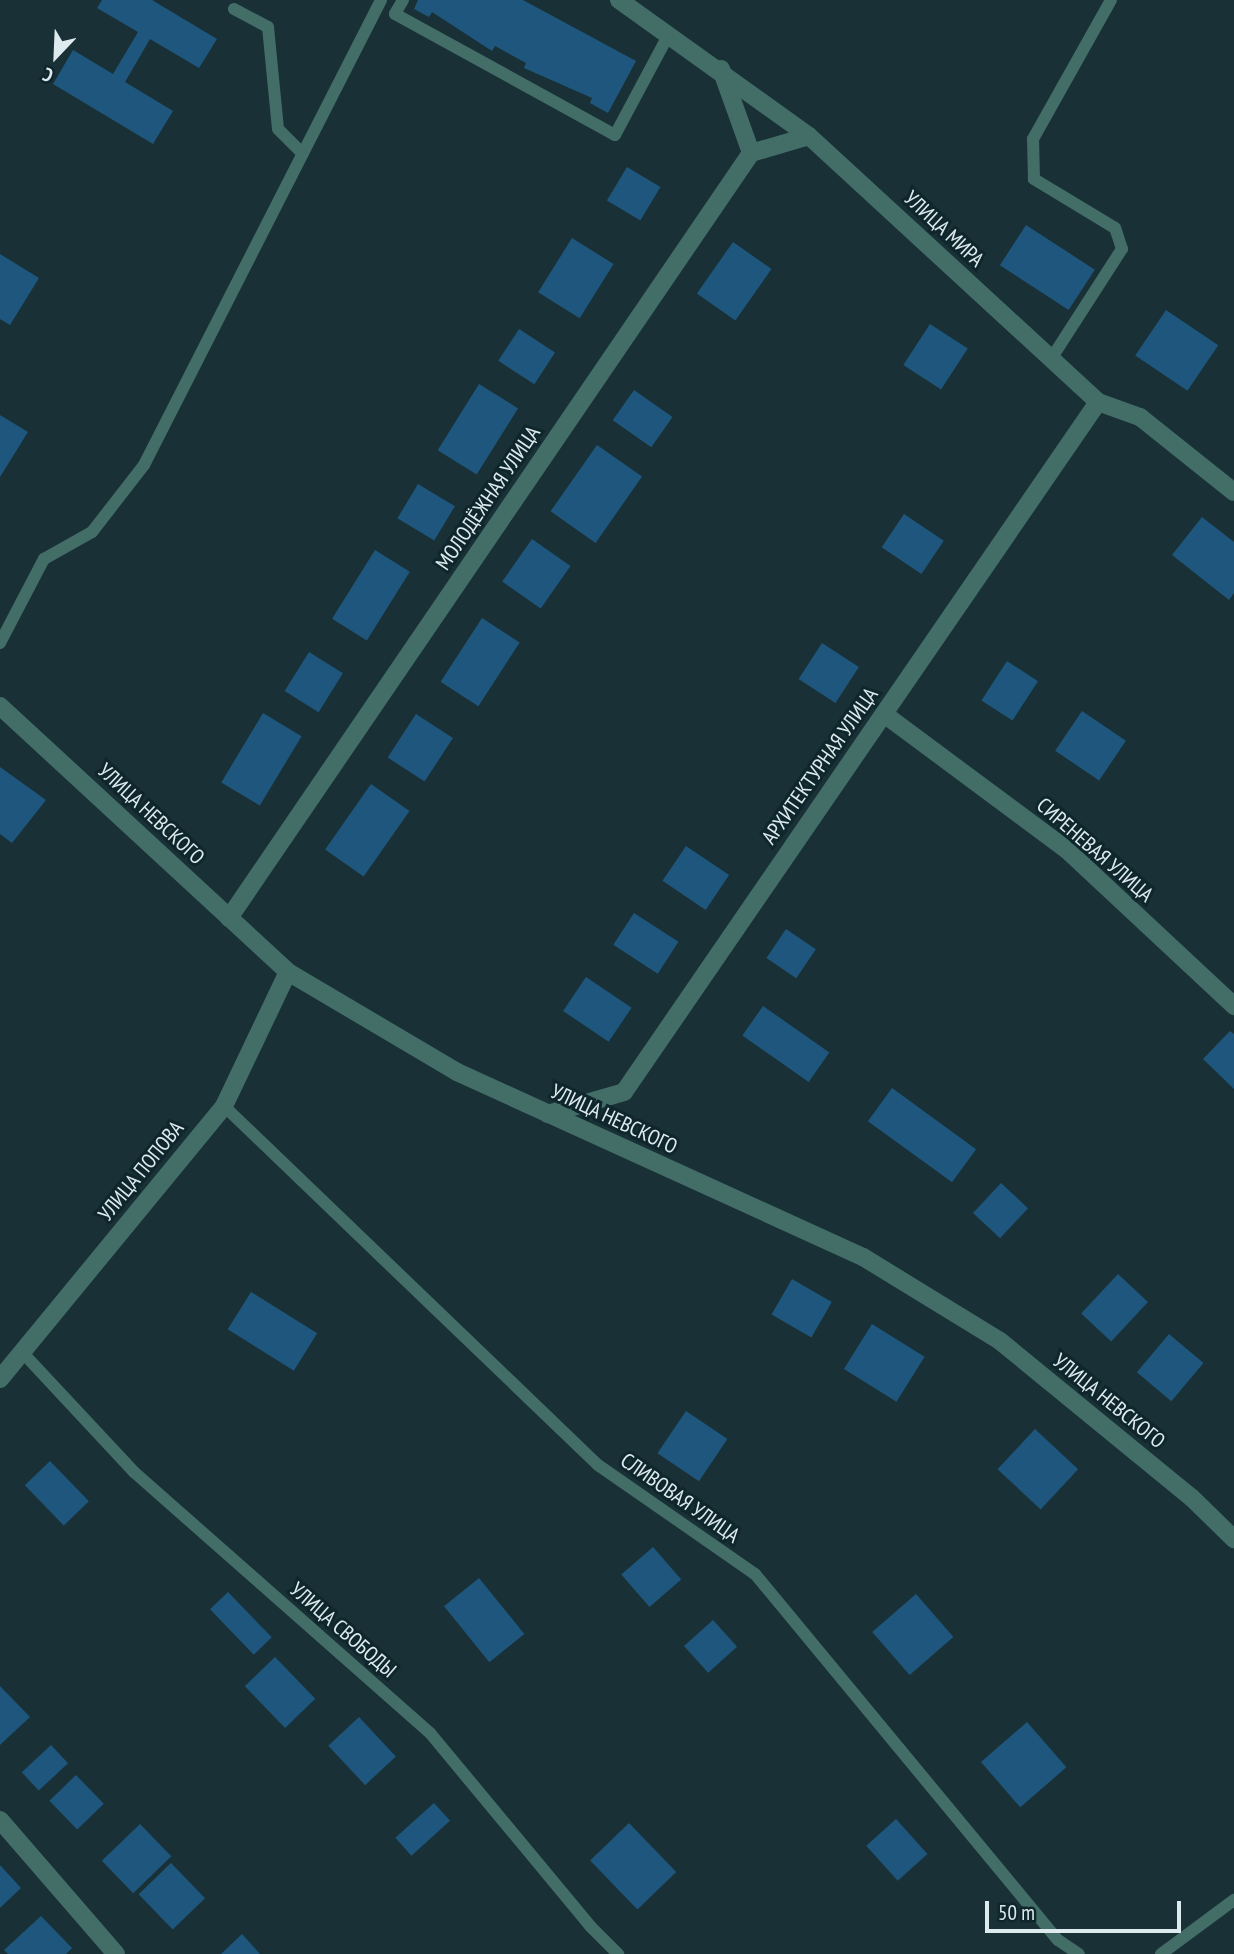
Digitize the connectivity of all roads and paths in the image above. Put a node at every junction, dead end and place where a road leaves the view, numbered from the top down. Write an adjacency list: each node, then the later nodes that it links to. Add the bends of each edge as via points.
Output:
1 (381, 0): 10 (lane)
2 (403, 0): 6 (lane, via 396,14 615,135)
3 (619, 0): 6 (street, УЛИЦА МИРА)
4 (1111, 0): 11 (lane, via 1033,139 1034,179 1115,228 1122,249)
5 (234, 9): 10 (lane, via 268,27 278,129)
6 (669, 34): 7 (street, УЛИЦА МИРА)
7 (721, 69): 8 (street, УЛИЦА МИРА); 9 (street)
8 (809, 136): 9 (street); 11 (street, УЛИЦА МИРА)
9 (751, 153): 17 (street, МОЛОДЁЖНАЯ УЛИЦА)
10 (303, 154): 14 (lane, via 144,465 92,532 44,559)
11 (1051, 359): 12 (street, УЛИЦА МИРА)
12 (1098, 402): 13 (street, УЛИЦА МИРА, via 1140,417); 16 (street, АРХИТЕКТУРНАЯ УЛИЦА)
13 (1234, 492)
14 (0, 643)
15 (0, 706): 17 (street, УЛИЦА НЕВСКОГО)
16 (884, 714): 19 (street, СИРЕНЕВАЯ УЛИЦА, via 1067,850); 21 (street, АРХИТЕКТУРНАЯ УЛИЦА, via 624,1092)
17 (229, 918): 18 (street, УЛИЦА НЕВСКОГО)
18 (288, 972): 20 (street, УЛИЦА ПОПОВА); 21 (street, УЛИЦА НЕВСКОГО, via 457,1072)
19 (1234, 1006)
20 (224, 1106): 22 (street, УЛИЦА ПОПОВА); 29 (lane, СЛИВОВАЯ УЛИЦА, via 598,1465 755,1574 1058,1940)
21 (548, 1114): 24 (street, УЛИЦА НЕВСКОГО, via 863,1257 1000,1341 1192,1498)
22 (23, 1353): 23 (street, УЛИЦА ПОПОВА); 28 (lane, УЛИЦА СВОБОДЫ, via 134,1472 430,1733)
23 (0, 1379)
24 (1234, 1539)
25 (0, 1820): 27 (street)
26 (1234, 1900): 30 (lane)
27 (116, 1954)
28 (618, 1954)
29 (1079, 1954)
30 (1161, 1954)

